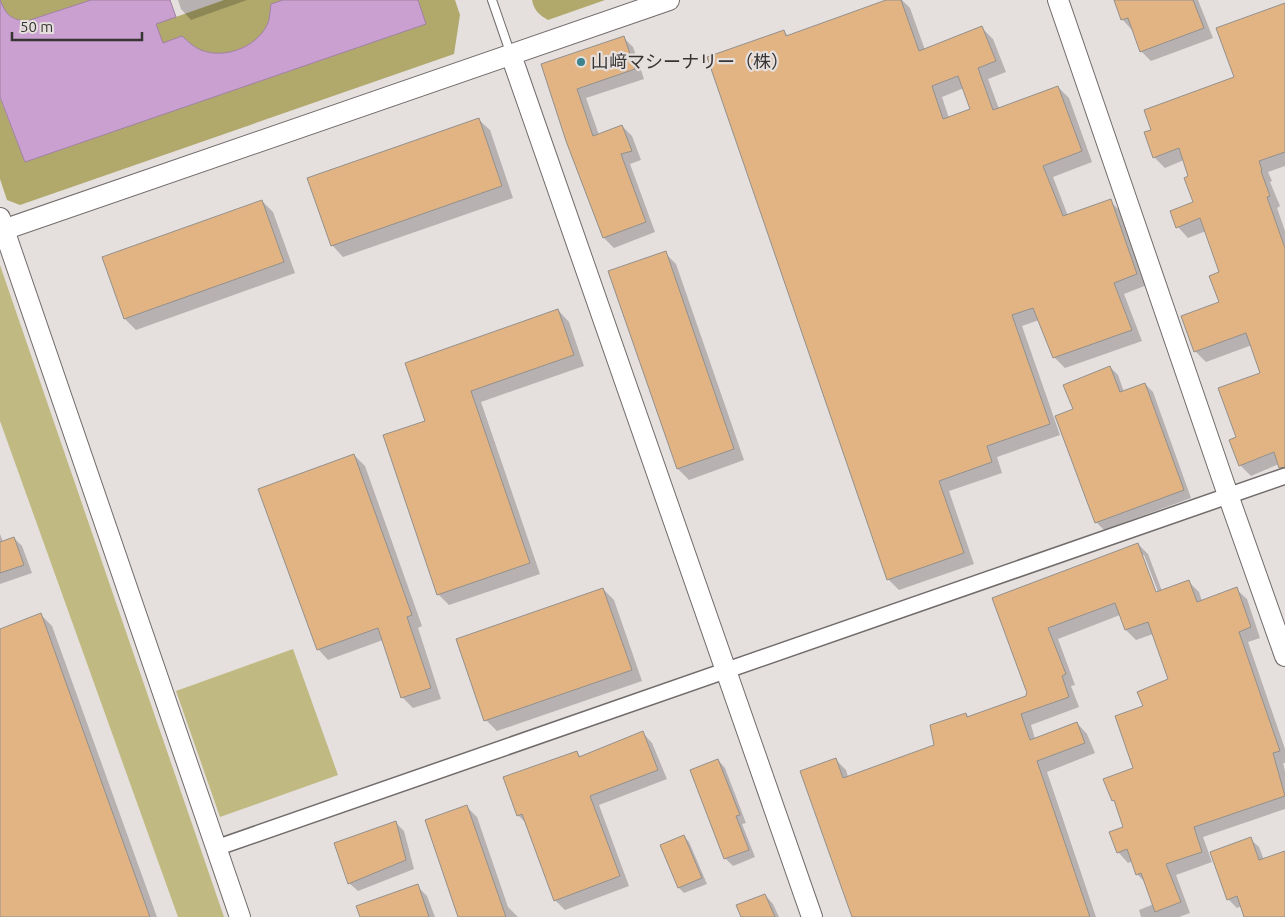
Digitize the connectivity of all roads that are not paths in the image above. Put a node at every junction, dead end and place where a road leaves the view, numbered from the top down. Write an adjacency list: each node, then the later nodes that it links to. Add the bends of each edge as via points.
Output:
1 (492, 0): 4 (lane)
2 (669, 0): 4 (street)
3 (1058, 0): 7 (street)
4 (512, 55): 5 (street); 9 (street)
5 (1, 226): 10 (street)
6 (1285, 476): 7 (street)
7 (1228, 495): 8 (street); 9 (street)
8 (1285, 656)
9 (726, 671): 10 (street); 12 (street)
10 (216, 848): 11 (street)
11 (240, 917)
12 (812, 917)

